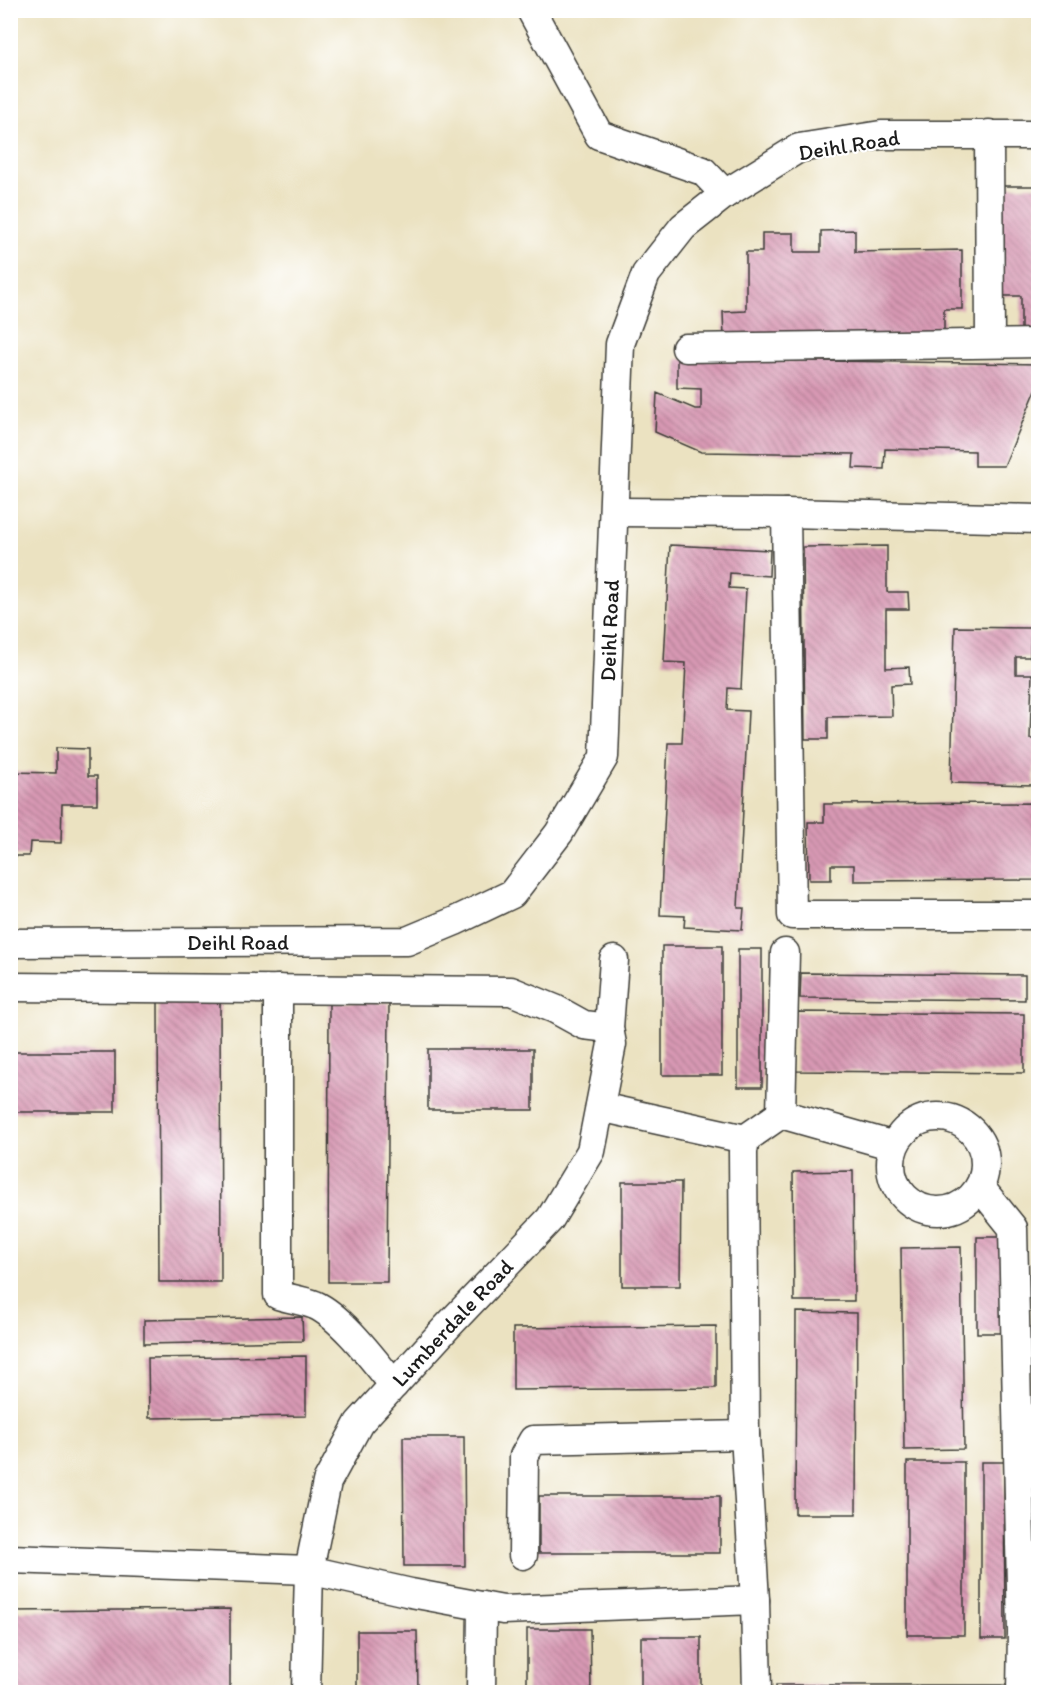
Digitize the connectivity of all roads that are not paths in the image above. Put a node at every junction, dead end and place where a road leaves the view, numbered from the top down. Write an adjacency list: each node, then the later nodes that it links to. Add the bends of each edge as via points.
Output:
1 (531, 10): 4 (street, via 599,135 703,171)
2 (989, 134): 3 (street, Deihl Road); 4 (street, Deihl Road, via 881,135 799,148); 5 (street)
3 (1038, 135)
4 (725, 194): 8 (street, Deihl Road, via 683,227 646,274 620,344)
5 (990, 343): 6 (street); 7 (street)
6 (1038, 343)
7 (686, 348)
8 (614, 512): 9 (street); 12 (street, Deihl Road, via 604,757 559,833 512,894 407,941)
9 (786, 513): 10 (street); 11 (street, via 792,915)
10 (1038, 519)
11 (1038, 915)
12 (10, 943)
13 (785, 953): 19 (street)
14 (614, 960): 17 (street, Lumberdale Road)
15 (10, 987): 16 (street)
16 (278, 989): 17 (street, via 511,991 584,1025); 23 (street, via 278,1295 315,1305 328,1314)
17 (609, 1028): 18 (street, Lumberdale Road, via 612,1044)
18 (600, 1107): 20 (street); 23 (street, Lumberdale Road, via 591,1151 550,1219)
19 (781, 1114): 20 (street); 21 (street)
20 (745, 1139): 24 (street)
21 (894, 1146): 22 (street, via 891,1166 896,1185 909,1201 927,1210 948,1210 966,1202); 22 (street, via 910,1125 934,1116 959,1121 979,1138 987,1162)
22 (980, 1187): 33 (street, via 1013,1228)
23 (394, 1385): 27 (street, Lumberdale Road, via 359,1424 327,1482)
24 (745, 1435): 25 (street, via 533,1440 524,1456); 28 (street)
25 (523, 1555)
26 (10, 1559): 27 (street)
27 (309, 1570): 29 (street); 30 (street, Lumberdale Road)
28 (755, 1600): 29 (street, via 503,1610); 32 (street)
29 (482, 1606): 31 (street)
30 (306, 1692)
31 (481, 1692)
32 (757, 1692)
33 (1021, 1692)

